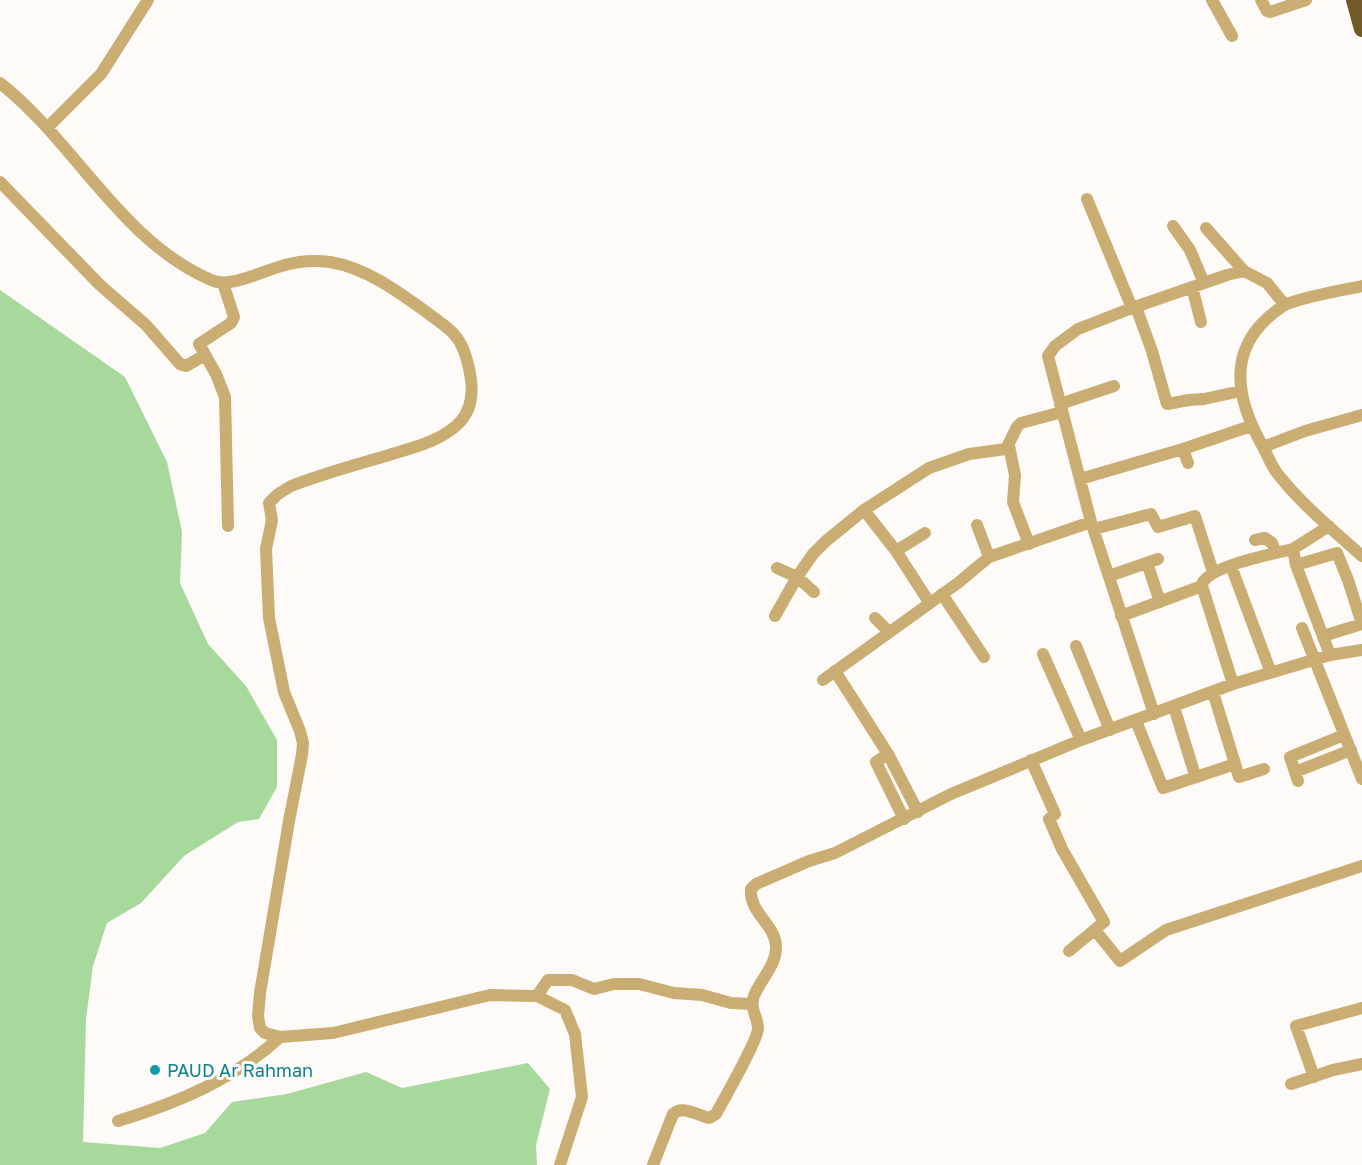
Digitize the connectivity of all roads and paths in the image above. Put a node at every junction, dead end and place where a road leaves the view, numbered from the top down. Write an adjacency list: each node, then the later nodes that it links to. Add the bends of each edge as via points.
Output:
1 (148, 0): 9 (street, via 101,74)
2 (1212, 0): 7 (street)
3 (1261, 0): 4 (street, via 1270,12)
4 (1306, 0)
5 (1354, 0): 6 (highway)
6 (1362, 29)
7 (1232, 36)
8 (0, 83): 9 (street)
9 (47, 128): 15 (street, via 100,190 164,253 184,267)
10 (0, 182): 21 (street, via 78,263 146,325 180,364 186,366)
11 (1087, 199): 19 (street)
12 (1173, 226): 16 (street, via 1190,250)
13 (1206, 228): 14 (street)
14 (1244, 271): 16 (street); 18 (street, via 1267,283)
15 (223, 283): 21 (street, via 234,317 231,323 200,342); 94 (street, via 306,261 351,267 395,290 457,338 469,367 472,390 467,413 439,437 291,486 269,503 269,618 284,692 303,743 258,1016 265,1033)
16 (1198, 285): 19 (street); 20 (street)
17 (1362, 286): 18 (street)
18 (1285, 305): 23 (street, via 1262,323 1248,344 1239,366)
19 (1134, 308): 23 (street, via 1152,351 1167,404); 24 (street, via 1078,329 1052,348 1047,358)
20 (1202, 321)
21 (205, 355): 33 (street, via 225,396)
22 (1114, 386): 24 (street)
23 (1241, 391): 26 (street)
24 (1061, 408): 27 (street, via 1022,423); 31 (street)
25 (1362, 415): 28 (street)
26 (1251, 426): 28 (street); 29 (street)
27 (1009, 446): 32 (street, via 928,468); 39 (street, via 1015,475 1012,502)
28 (1263, 447): 36 (street, via 1277,472)
29 (1183, 449): 30 (street); 31 (street)
30 (1188, 463)
31 (1080, 479): 35 (street)
32 (864, 510): 41 (street); 50 (street, via 826,541)
33 (228, 525)
34 (977, 525): 44 (street)
35 (1093, 526): 39 (street); 48 (street, via 1151,514 1158,527 1195,516); 49 (street)
36 (1329, 526): 40 (street); 43 (street)
37 (925, 532): 41 (street)
38 (1255, 540): 42 (street, via 1270,540)
39 (1029, 544): 44 (street)
40 (1293, 549): 42 (street); 45 (street)
41 (896, 551): 54 (street)
42 (1276, 553): 46 (street)
43 (1362, 556)
44 (988, 557): 53 (street)
45 (1296, 565): 61 (street); 61 (street, via 1336,553 1348,580 1362,624)
46 (1231, 566): 48 (street); 69 (street)
47 (777, 568): 50 (street)
48 (1213, 572): 51 (street)
49 (1109, 576): 55 (street, via 1153,561); 57 (street)
50 (797, 577): 52 (street); 56 (street)
51 (1202, 586): 55 (street); 71 (street)
52 (814, 592)
53 (942, 594): 54 (street); 66 (street)
54 (929, 602): 60 (street)
55 (1160, 602): 57 (street)
56 (775, 615)
57 (1121, 616): 74 (street)
58 (875, 618): 60 (street)
59 (1302, 628): 67 (street)
60 (889, 632): 68 (street)
61 (1323, 636): 65 (street)
62 (1076, 646): 76 (street)
63 (1362, 650): 65 (street)
64 (1043, 654): 78 (street)
65 (1330, 655): 67 (street)
66 (984, 657)
67 (1315, 660): 69 (street); 77 (street)
68 (834, 671): 70 (street); 80 (street)
69 (1271, 673): 71 (street)
70 (823, 680)
71 (1233, 684): 72 (street)
72 (1213, 692): 73 (street); 82 (street)
73 (1174, 707): 74 (street); 84 (street)
74 (1154, 714): 75 (street)
75 (1136, 721): 76 (street); 82 (street, via 1163,788)
76 (1110, 730): 78 (street)
77 (1344, 735): 79 (street); 79 (street, via 1290,757 1297,776)
78 (1081, 740): 81 (street)
79 (1351, 750): 85 (street)
80 (888, 754): 86 (street); 87 (street, via 876,762)
81 (1031, 760): 86 (street); 89 (street, via 1054,814 1049,819 1062,849 1104,922)
82 (1235, 764): 83 (street, via 1239,777)
83 (1264, 769)
84 (1194, 772)
85 (1362, 779)
86 (918, 812): 87 (street)
87 (904, 819): 92 (street, via 751,889 752,905 776,946)
88 (1362, 866): 89 (street, via 1166,930 1120,961)
89 (1095, 930): 90 (street)
90 (1069, 951)
91 (537, 996): 92 (street, via 548,980 572,980 594,989 639,984 731,1004); 94 (street, via 490,995 333,1033); 99 (street, via 565,1010 575,1034 582,1097)
92 (752, 1004): 100 (street, via 758,1028 716,1114 709,1118 682,1109 676,1111)
93 (1362, 1008): 96 (street, via 1296,1026)
94 (280, 1037): 98 (street, via 222,1080)
95 (1362, 1064): 96 (street)
96 (1314, 1077): 97 (street)
97 (1291, 1084)
98 (118, 1121)
99 (560, 1165)
100 (653, 1165)

